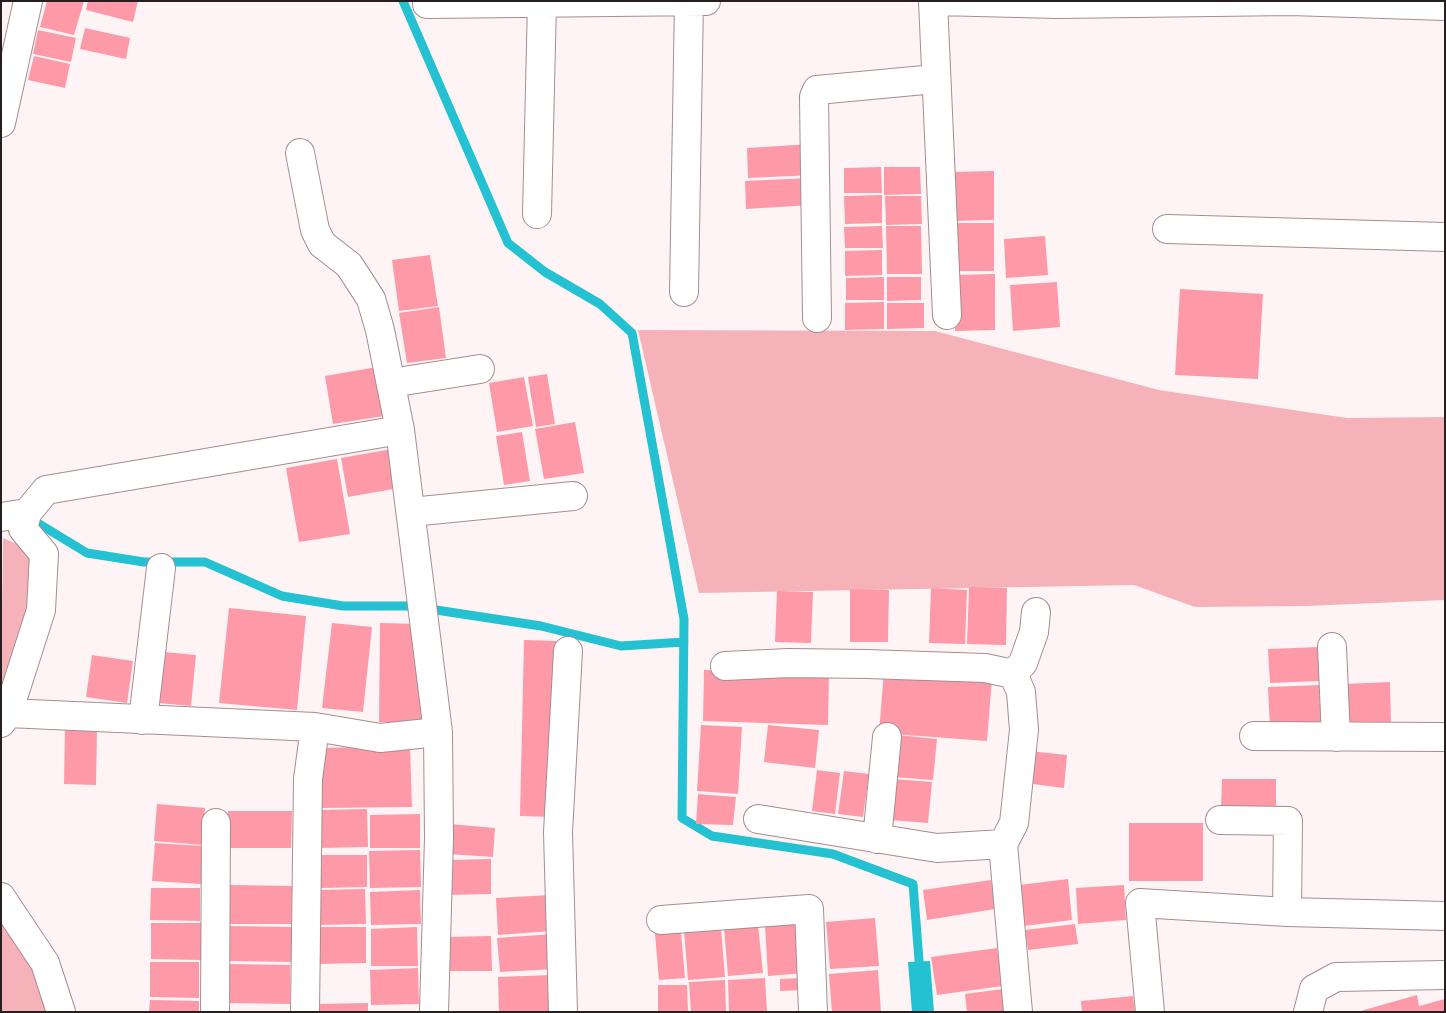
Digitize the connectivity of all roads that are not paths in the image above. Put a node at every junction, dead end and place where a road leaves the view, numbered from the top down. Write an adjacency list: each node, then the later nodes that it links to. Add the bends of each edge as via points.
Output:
1 (28, 1): 9 (street)
2 (689, 1): 3 (street); 5 (street); 14 (street)
3 (706, 1)
4 (935, 1): 7 (street, via 1058,4 1291,1); 8 (street)
5 (542, 2): 6 (street); 11 (street)
6 (427, 4)
7 (1445, 6)
8 (935, 79): 15 (street); 16 (street, via 817,90 814,97)
9 (1, 123)
10 (300, 153): 18 (street, via 315,230 322,244 349,265 371,299)
11 (537, 214)
12 (1167, 229): 13 (street)
13 (1445, 238)
14 (684, 292)
15 (947, 315)
16 (817, 318)
17 (480, 369): 18 (street)
18 (391, 383): 19 (street)
19 (400, 430): 21 (street); 22 (street, via 46,490)
20 (573, 496): 21 (street)
21 (411, 512): 32 (street)
22 (14, 515): 29 (street, via 44,554 41,610)
23 (161, 568): 30 (street)
24 (1036, 612): 28 (street, via 1029,648 1023,663)
25 (1332, 647): 34 (street)
26 (568, 651): 51 (street, via 558,832)
27 (725, 666): 28 (street, via 867,664 985,668)
28 (1013, 674): 41 (street, via 1021,692 1024,730 1014,824)
29 (5, 718): 30 (street)
30 (143, 720): 31 (street)
31 (315, 728): 32 (street, via 380,738); 49 (street, via 308,779)
32 (438, 732): 50 (street, via 439,838)
33 (1254, 736): 34 (street)
34 (1336, 736): 36 (street)
35 (887, 737): 40 (street)
36 (1445, 737)
37 (758, 819): 40 (street)
38 (1220, 820): 43 (street, via 1288,821)
39 (216, 823): 48 (street)
40 (877, 839): 41 (street, via 937,848)
41 (1003, 844): 53 (street)
42 (1, 897): 47 (street, via 45,963)
43 (1287, 912): 44 (street); 54 (street, via 1140,903)
44 (1445, 916)
45 (661, 920): 52 (street, via 809,909)
46 (1445, 975): 55 (street, via 1336,977 1314,989)
47 (61, 1012)
48 (215, 1012)
49 (305, 1012)
50 (434, 1012)
51 (563, 1012)
52 (813, 1012)
53 (1018, 1012)
54 (1150, 1012)
55 (1308, 1012)

